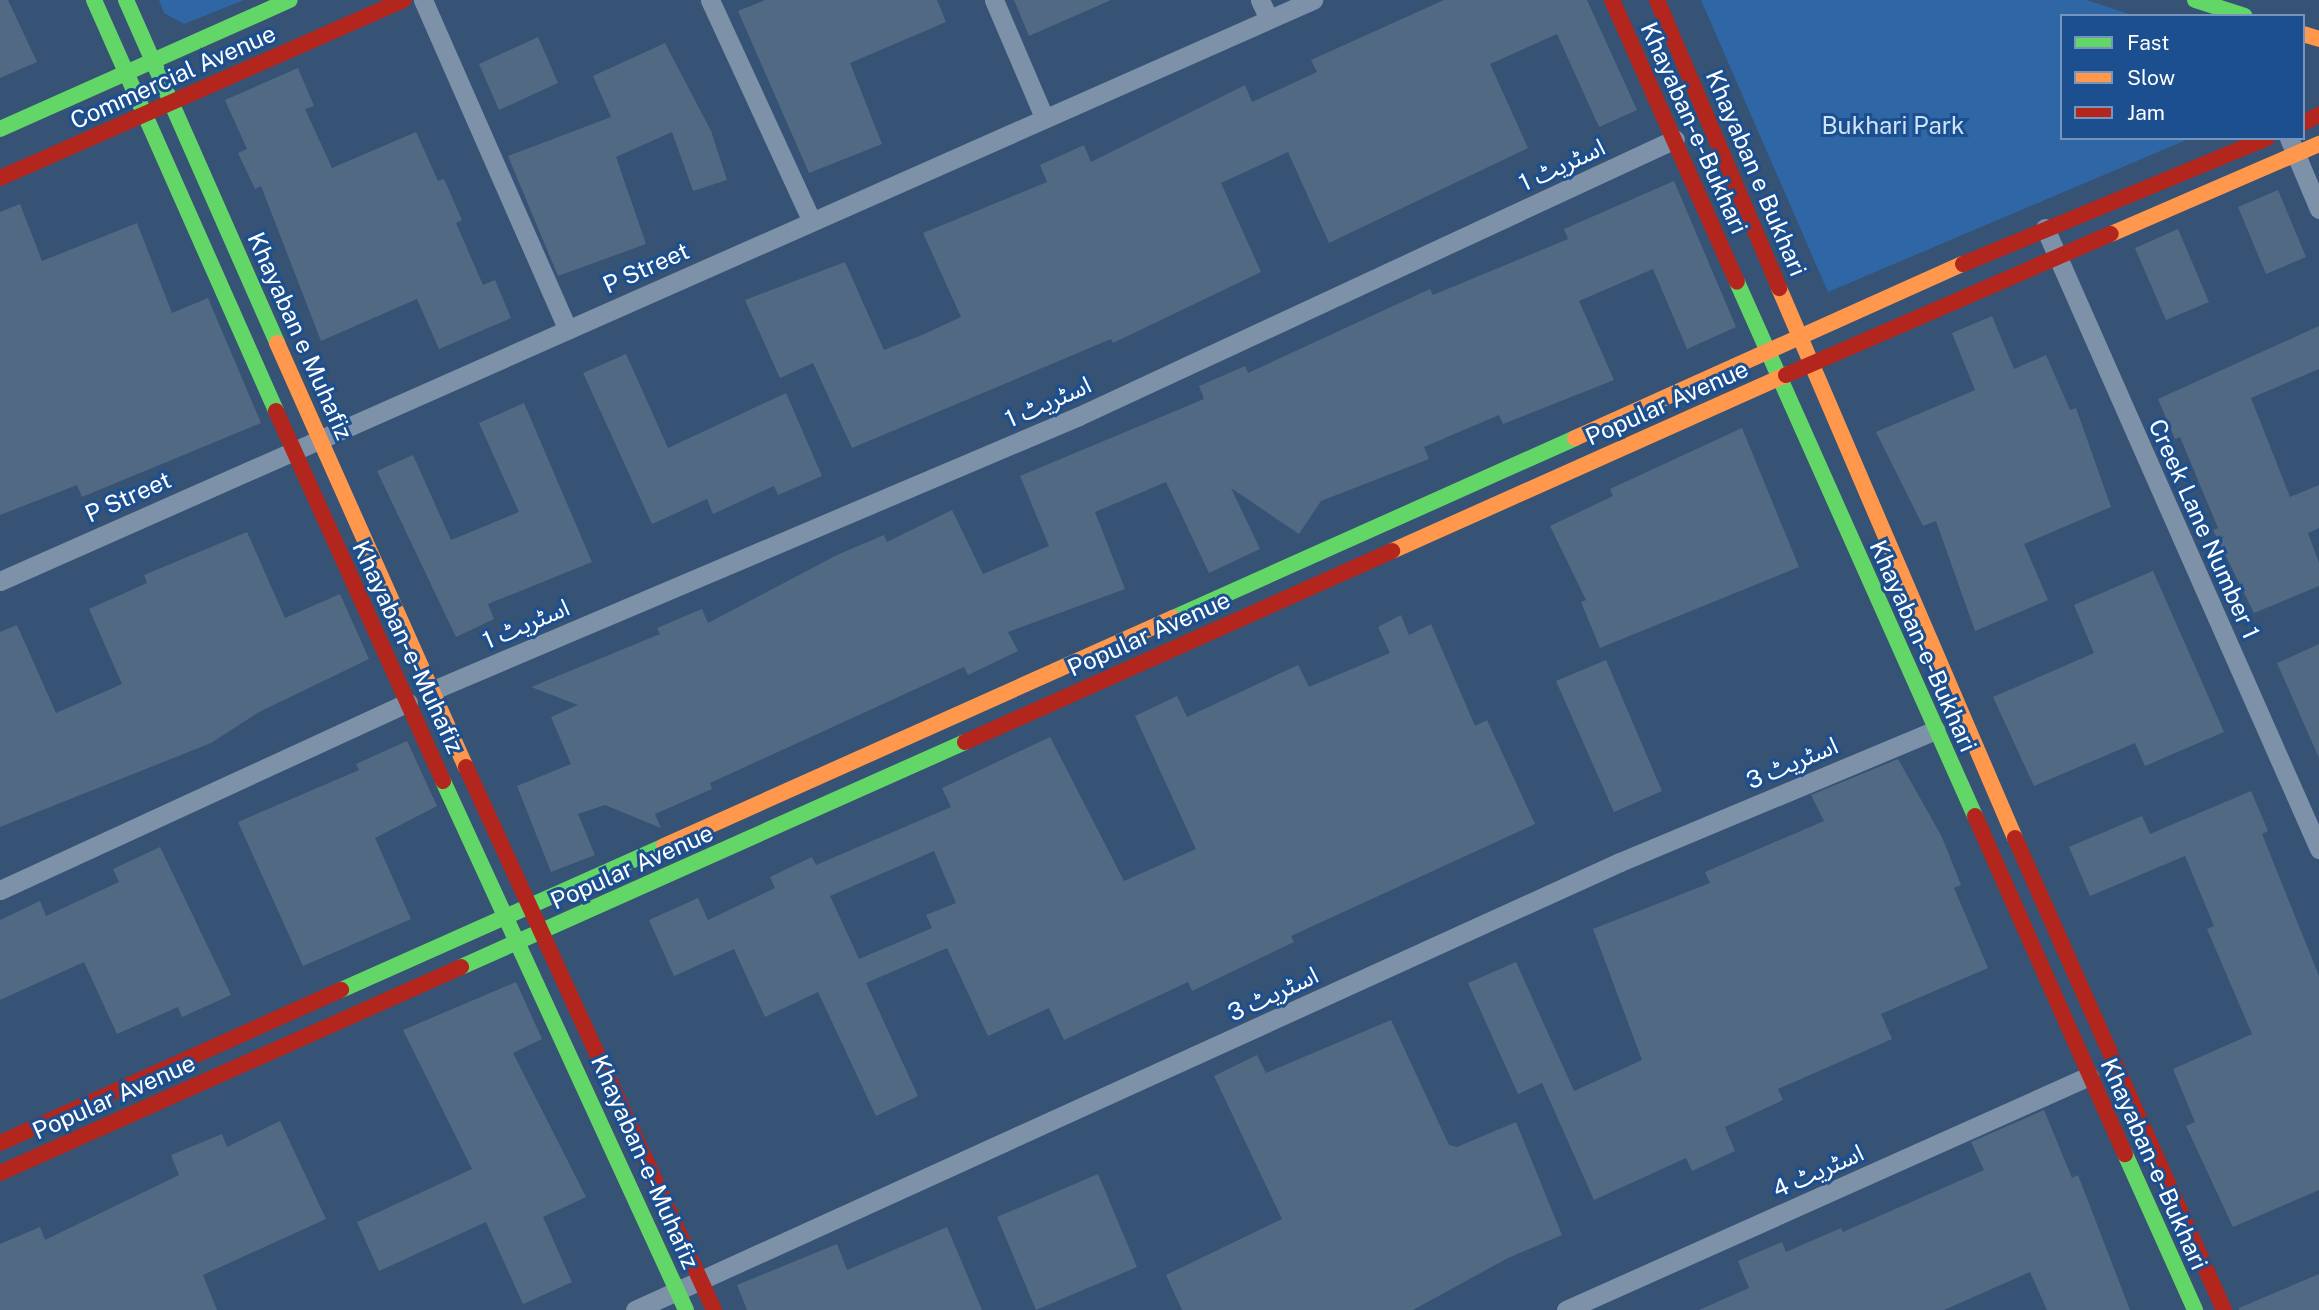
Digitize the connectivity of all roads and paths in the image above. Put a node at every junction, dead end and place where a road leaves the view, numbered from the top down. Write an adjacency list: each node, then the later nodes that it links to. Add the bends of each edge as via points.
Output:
1 (94, 0): 16 (street, Khayaban-e-Muhafiz)
2 (126, 0): 15 (street, Khayaban e Muhafiz)
3 (290, 0): 15 (street, Commercial Avenue)
4 (403, 0): 17 (street, Commercial Avenue)
5 (423, 0): 30 (street)
6 (710, 0): 27 (street)
7 (994, 0): 19 (street)
8 (1260, 0): 14 (street)
9 (1313, 0): 14 (street, P Street)
10 (1612, 0): 21 (street, Khayaban-e-Bukhari)
11 (1657, 0): 31 (street, Khayaban e Bukhari)
12 (2195, 0): 13 (street)
13 (2239, 14)
14 (1269, 19): 19 (street, P Street)
15 (153, 60): 16 (street, Commercial Avenue); 17 (street, Khayaban e Muhafiz)
16 (127, 72): 18 (street, Khayaban-e-Muhafiz); 20 (street, Commercial Avenue)
17 (172, 101): 18 (street, Commercial Avenue); 35 (street, Khayaban e Muhafiz)
18 (144, 115): 25 (street, Commercial Avenue); 36 (street, Khayaban-e-Muhafiz)
19 (1043, 115): 27 (street, P Street)
20 (0, 129)
21 (1675, 139): 32 (street, Khayaban-e-Bukhari); 38 (street, اسٹریٹ 1, via 1079,416)
22 (2262, 140): 28 (street, Popular Avenue)
23 (2319, 144): 24 (street, Popular Avenue)
24 (2292, 146): 26 (street); 29 (street, Popular Avenue)
25 (0, 178)
26 (2319, 209)
27 (811, 220): 30 (street, P Street)
28 (2045, 229): 29 (street, Creek Lane Number 1); 31 (street, Popular Avenue)
29 (2057, 260): 33 (street, Popular Avenue); 41 (street, Creek Lane Number 1)
30 (568, 330): 35 (street, P Street)
31 (1801, 337): 32 (street, Popular Avenue); 33 (street, Khayaban e Bukhari)
32 (1768, 351): 34 (street, Khayaban-e-Bukhari); 43 (street, Popular Avenue)
33 (1812, 364): 34 (street, Popular Avenue); 49 (street, Khayaban-e-Bukhari)
34 (1780, 378): 40 (street, Khayaban-e-Bukhari); 45 (street, Popular Avenue)
35 (320, 441): 36 (street, P Street); 38 (street, Khayaban e Muhafiz)
36 (294, 450): 37 (street, P Street); 39 (street, Khayaban-e-Muhafiz)
37 (0, 581)
38 (431, 691): 43 (street, Khayaban-e-Muhafiz)
39 (408, 702): 42 (street); 44 (street, Khayaban-e-Muhafiz)
40 (1936, 730): 47 (street, Khayaban-e-Bukhari); 52 (street, اسٹریٹ 3, via 1620,862)
41 (2319, 849)
42 (0, 890)
43 (528, 907): 44 (street, Popular Avenue); 45 (street, Khayaban-e-Muhafiz)
44 (507, 916): 46 (street, Khayaban-e-Muhafiz); 48 (street, Popular Avenue)
45 (542, 932): 46 (street, Popular Avenue); 52 (street, Khayaban-e-Muhafiz)
46 (520, 942): 51 (street, Popular Avenue); 53 (street, Khayaban-e-Muhafiz)
47 (2089, 1076): 50 (street, Khayaban-e-Bukhari); 57 (street, اسٹریٹ 4)
48 (0, 1143)
49 (2154, 1154): 50 (street); 59 (street, Khayaban-e-Bukhari)
50 (2129, 1164): 58 (street, Khayaban-e-Bukhari)
51 (0, 1173)
52 (701, 1282): 53 (street, اسٹریٹ 3); 56 (street, Khayaban-e-Muhafiz)
53 (678, 1291): 54 (street, اسٹریٹ 3); 55 (street, Khayaban-e-Muhafiz)
54 (635, 1310)
55 (687, 1310)
56 (714, 1310)
57 (1566, 1310)
58 (2195, 1310)
59 (2224, 1310)

